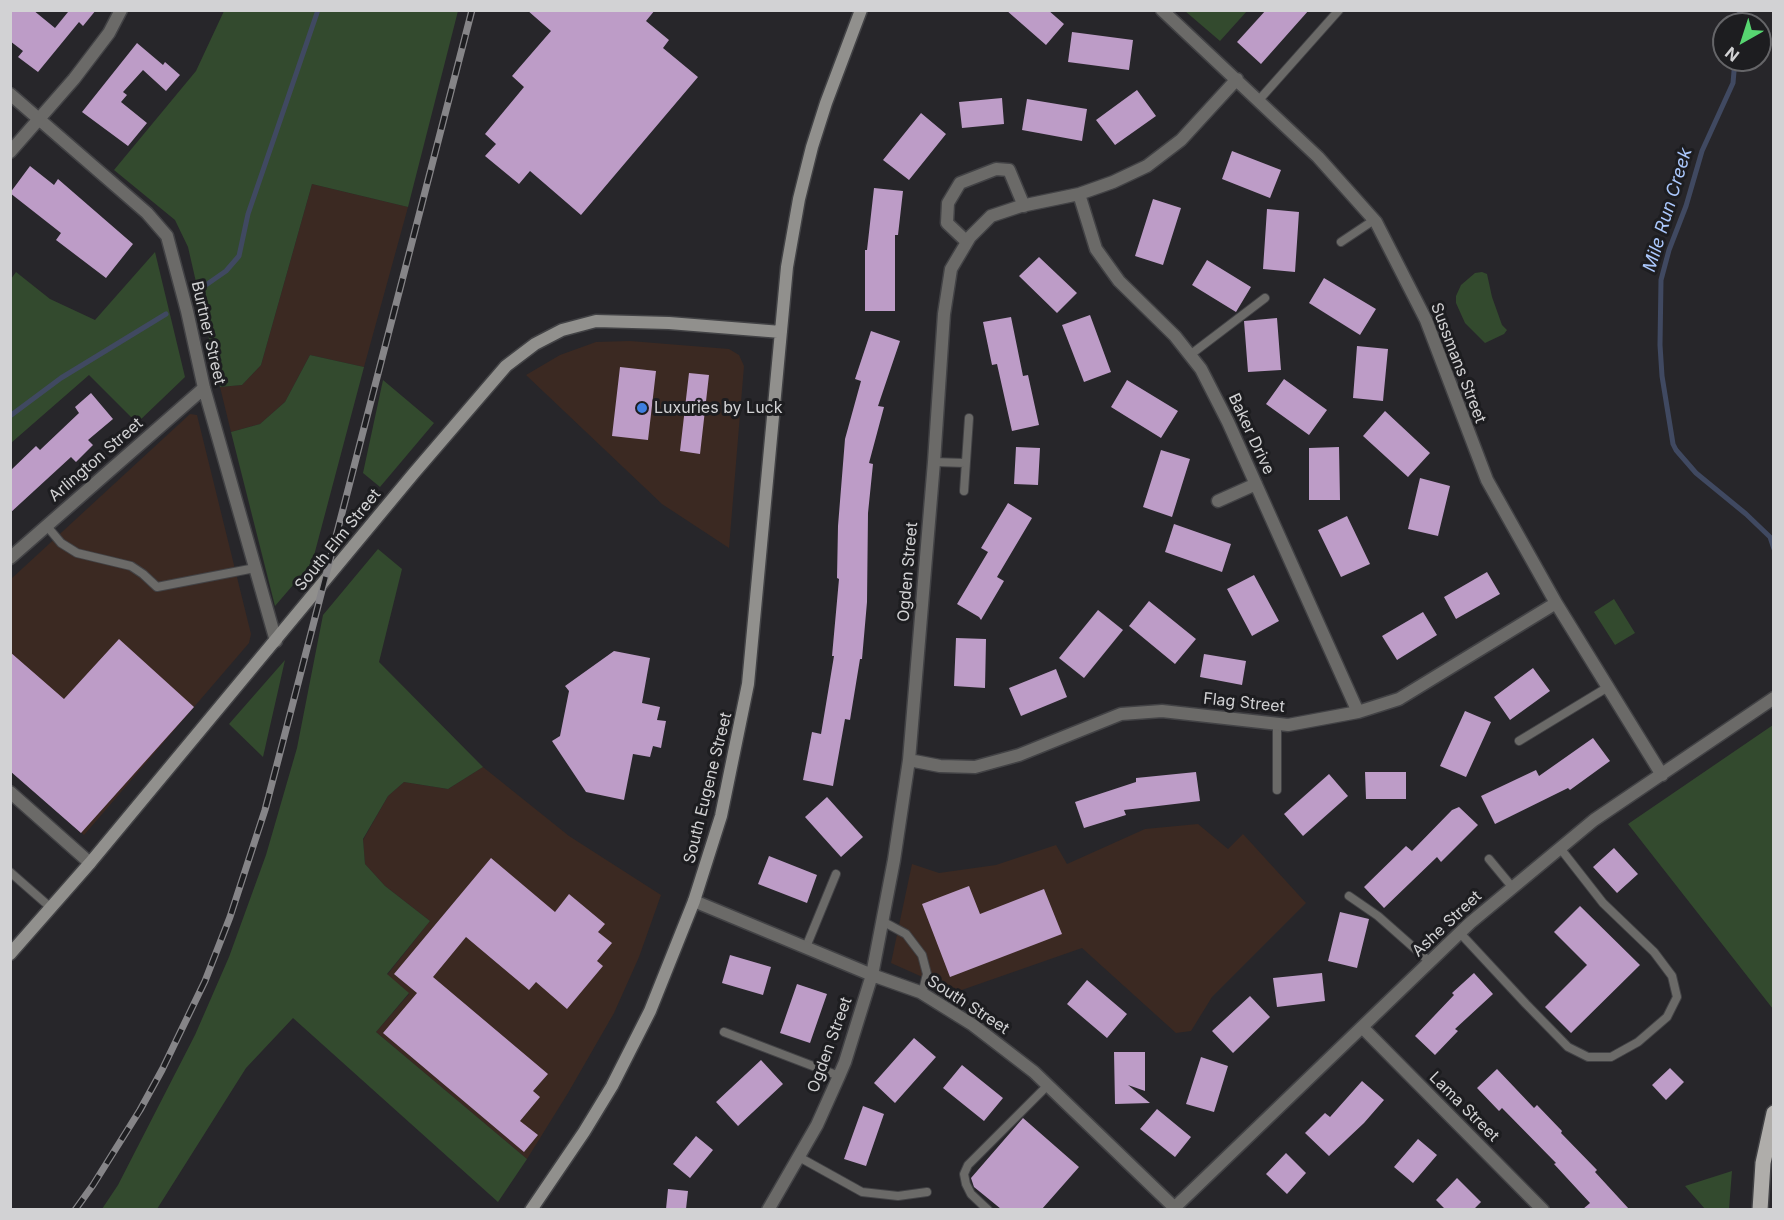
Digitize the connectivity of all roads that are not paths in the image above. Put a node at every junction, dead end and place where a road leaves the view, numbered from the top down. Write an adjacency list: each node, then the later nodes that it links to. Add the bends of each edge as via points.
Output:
1 (122, 10): 8 (street, via 75,79)
2 (861, 10): 16 (main road, South Eugene Street, via 812,147 787,267)
3 (1162, 10): 5 (street, Sussmans Street)
4 (1339, 10): 7 (lane)
5 (1236, 78): 7 (street, Sussmans Street); 10 (street, Ogden Street, via 1181,140 1147,166)
6 (10, 94): 8 (street, Burtner Street)
7 (1259, 100): 12 (street, Sussmans Street, via 1318,156)
8 (38, 119): 9 (street); 18 (street, Burtner Street, via 147,213 167,236)
9 (10, 152)
10 (1079, 194): 11 (street, Ogden Street); 17 (street, Baker Drive, via 1096,249 1119,281)
11 (1024, 206): 13 (street, Ogden Street, via 991,216); 13 (street, via 1009,170 996,169 960,183 948,203 946,223)
12 (1374, 220): 14 (lane); 28 (street, Sussmans Street, via 1426,320 1487,480)
13 (967, 242): 20 (street, Ogden Street, via 951,269 944,314)
14 (1341, 242)
15 (1265, 298): 17 (lane)
16 (780, 332): 29 (main road, South Elm Street, via 669,322 596,321 562,330 535,344 506,366); 46 (main road, South Eugene Street, via 748,684 721,816)
17 (1191, 355): 22 (street, Baker Drive)
18 (204, 388): 25 (street, Arlington Street); 27 (street, Burtner Street)
19 (969, 418): 21 (lane)
20 (934, 462): 21 (lane); 35 (street, Ogden Street)
21 (965, 464): 23 (lane)
22 (1256, 484): 24 (street); 32 (street, Baker Drive)
23 (964, 491)
24 (1218, 501)
25 (46, 525): 26 (street, Arlington Street); 27 (lane, via 61,543 77,553 131,566 157,588)
26 (10, 558)
27 (255, 568): 29 (street, Burtner Street)
28 (1556, 603): 30 (street, Sussmans Street); 32 (street, Flag Street, via 1399,699)
29 (276, 641): 41 (main road, South Elm Street)
30 (1608, 687): 34 (lane); 36 (street, Sussmans Street)
31 (1773, 698): 36 (street, Ashe Street)
32 (1358, 712): 33 (street, Flag Street)
33 (1276, 724): 35 (street, Flag Street, via 1162,711 1121,714 1019,755 975,766 940,766); 37 (lane)
34 (1519, 741)
35 (909, 760): 48 (street, Ogden Street)
36 (1662, 775): 39 (street, Ashe Street, via 1594,820)
37 (1277, 790)
38 (10, 792): 41 (street)
39 (1560, 849): 44 (street, Ashe Street); 49 (lane, via 1603,903 1654,952 1672,976 1677,997 1667,1017 1638,1042 1611,1057 1588,1057 1568,1047)
40 (1489, 859): 44 (lane)
41 (90, 863): 47 (main road, South Elm Street)
42 (10, 872): 47 (lane)
43 (836, 873): 50 (lane)
44 (1513, 888): 49 (street, Ashe Street)
45 (1349, 896): 52 (lane)
46 (694, 901): 50 (street, South Street); 62 (main road, South Eugene Street, via 650,1011 612,1086)
47 (50, 907): 51 (main road, South Elm Street)
48 (882, 921): 53 (street, Ogden Street); 54 (lane, via 906,934 922,955 927,974)
49 (1460, 933): 52 (street, Ashe Street)
50 (806, 947): 53 (street, South Street)
51 (10, 954)
52 (1430, 962): 55 (street, Ashe Street)
53 (872, 975): 54 (street, South Street); 57 (street, Ogden Street)
54 (922, 994): 58 (street, South Street, via 973,1025)
55 (1362, 1027): 65 (street, Ashe Street); 66 (street, Lama Street)
56 (724, 1032): 57 (lane)
57 (839, 1076): 60 (street, Ogden Street)
58 (1048, 1085): 64 (lane, via 968,1165 964,1174 966,1184); 65 (street, South Street)
59 (1773, 1113): 67 (main road, via 1763,1163)
60 (799, 1157): 61 (lane, via 862,1192 898,1196); 63 (street, Ogden Street)
61 (927, 1192)
62 (531, 1209)
63 (768, 1209)
64 (988, 1209)
65 (1175, 1209)
66 (1543, 1209)
67 (1760, 1209)

